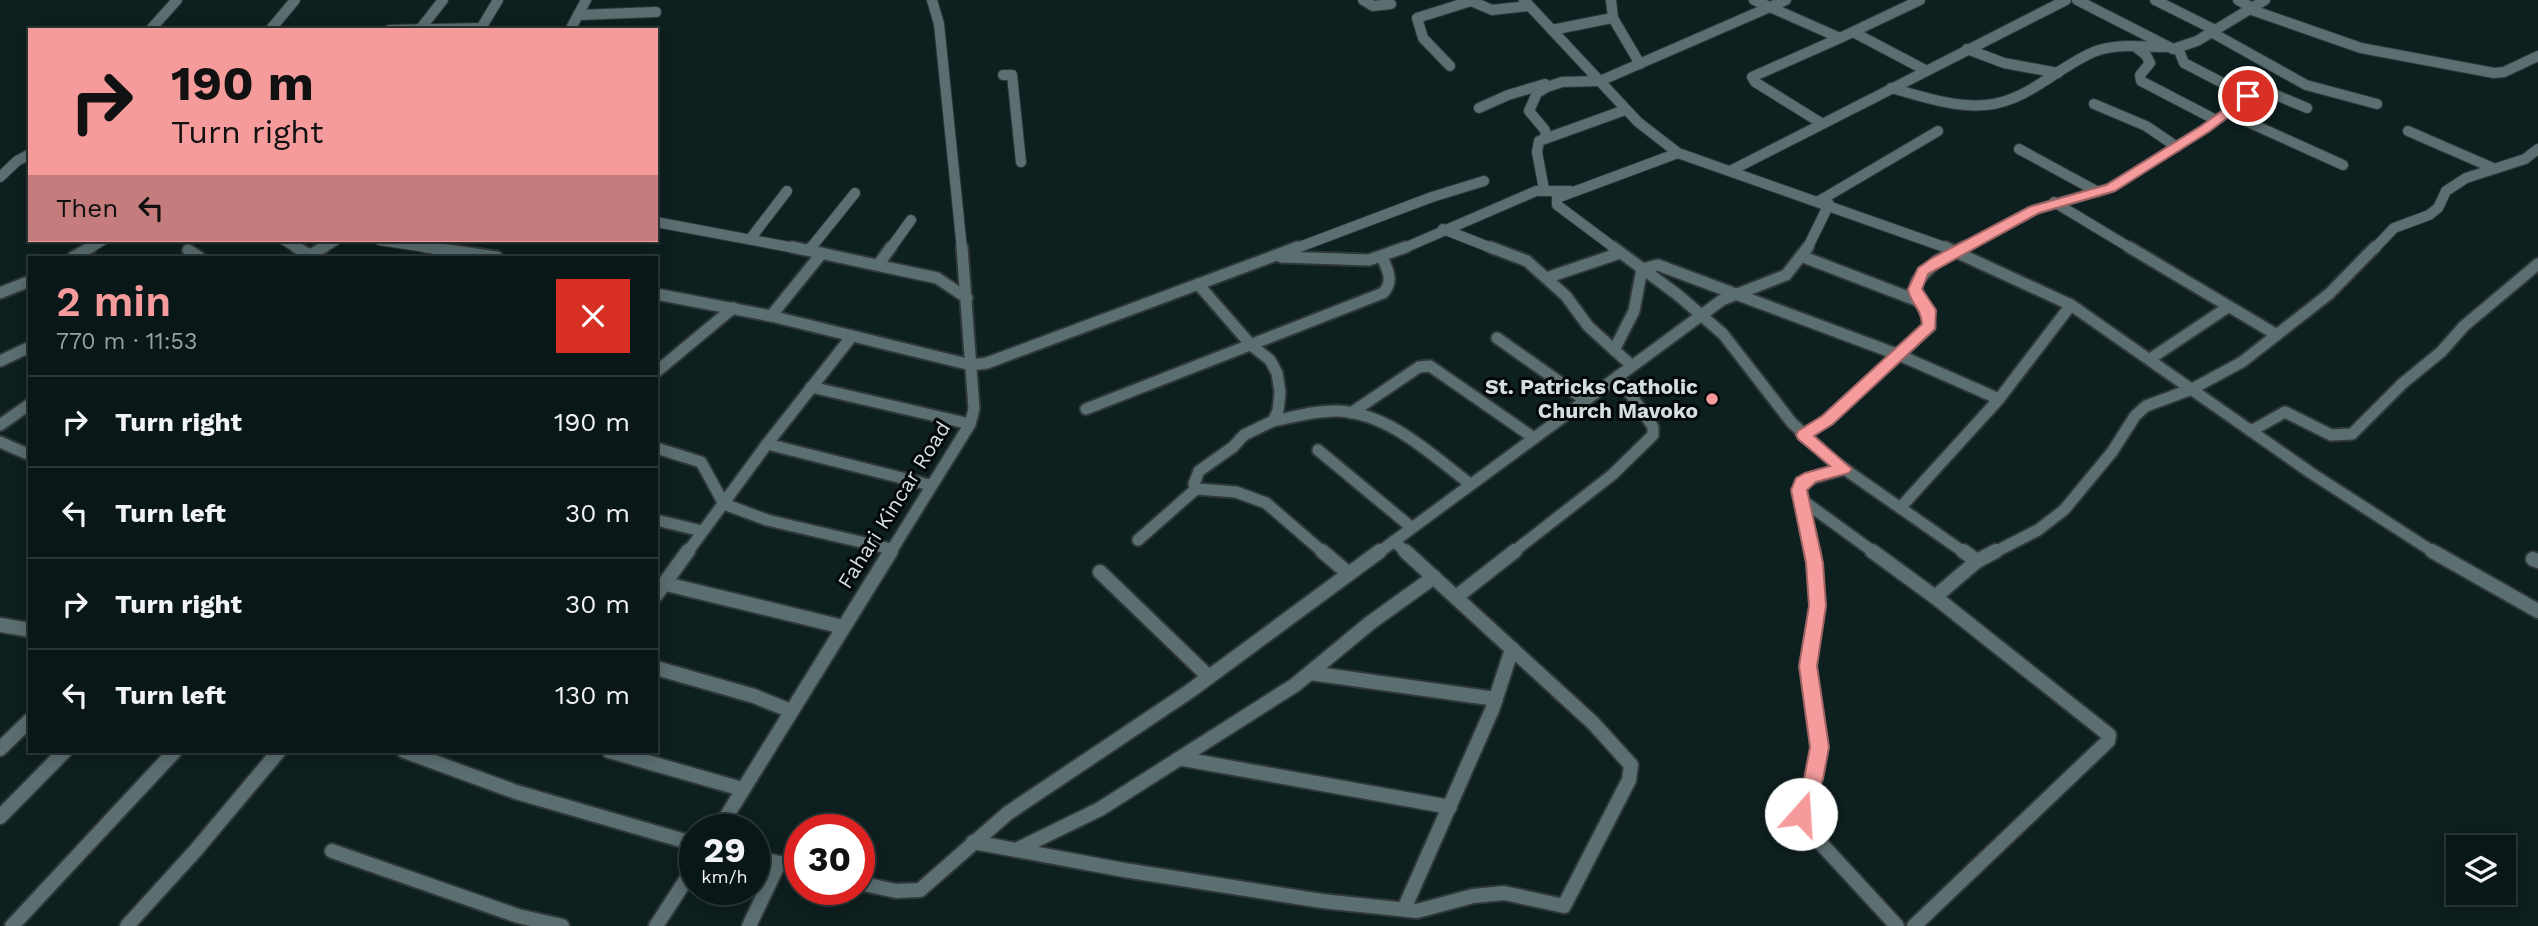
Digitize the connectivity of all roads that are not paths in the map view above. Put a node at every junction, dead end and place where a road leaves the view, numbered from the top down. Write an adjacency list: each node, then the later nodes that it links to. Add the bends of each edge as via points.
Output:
1 (177, 0): 25 (street)
2 (295, 0): 26 (street)
3 (443, 0): 24 (street)
4 (498, 0): 29 (street)
5 (586, 0): 22 (street)
6 (932, 0): 108 (street, Fahari Kincar Road, via 939,24)
7 (1363, 0): 18 (street, via 1373,6)
8 (1611, 0): 23 (street)
9 (1754, 0): 19 (street)
10 (1786, 0): 19 (street)
11 (1920, 0): 33 (street)
12 (2077, 0): 35 (street)
13 (2155, 0): 32 (street)
14 (2238, 0): 20 (street)
15 (2265, 0): 20 (street)
16 (2062, 1): 38 (street)
17 (1526, 3): 31 (street); 41 (street, via 1492,10 1471,2 1417,18 1419,31)
18 (1391, 4)
19 (1772, 6): 34 (street); 40 (street)
20 (2251, 8): 32 (street); 39 (street, via 2361,48 2494,73)
21 (656, 12): 22 (street)
22 (578, 15): 30 (street)
23 (1612, 18): 31 (street); 40 (street)
24 (421, 27): 27 (street); 28 (street)
25 (152, 28)
26 (272, 28)
27 (410, 28)
28 (451, 28)
29 (482, 28)
30 (571, 28)
31 (1552, 30): 42 (street)
32 (2213, 31): 37 (street); 50 (street, via 2306,85)
33 (1855, 33): 34 (street); 43 (street)
34 (1840, 38): 56 (street, via 1752,77)
35 (2166, 47): 36 (street); 37 (street)
36 (2137, 48): 44 (street, via 2105,48); 55 (street, via 2150,63 2140,75 2141,81)
37 (2178, 48): 48 (street, via 2185,63)
38 (1967, 49): 43 (street); 44 (street, via 2016,66)
39 (2538, 57)
40 (1640, 64): 46 (street)
41 (1450, 66)
42 (1589, 69): 46 (street); 51 (street)
43 (1925, 70): 47 (street)
44 (2058, 73): 47 (street, via 1988,105 1940,101)
45 (1003, 75): 65 (street, via 1012,75)
46 (1600, 80): 53 (street); 59 (street, via 1563,82 1538,93 1529,111)
47 (1891, 88): 56 (street)
48 (2248, 96): 52 (street, via 2264,90); 54 (street)
49 (2094, 104): 60 (street, via 2146,126)
50 (2377, 104)
51 (1479, 107)
52 (2307, 108)
53 (1625, 110): 59 (street); 64 (street)
54 (2228, 113): 55 (street); 66 (street)
55 (2216, 120): 60 (street)
56 (1821, 123): 68 (street)
57 (1938, 131): 76 (street, via 1868,170)
58 (2408, 131): 67 (street)
59 (1546, 137): 71 (street, via 1536,146)
60 (2177, 147): 74 (street)
61 (2018, 149): 74 (street)
62 (2538, 149): 67 (street, via 2525,159)
63 (28, 153): 69 (street)
64 (1678, 153): 68 (street); 73 (street)
65 (1021, 162)
66 (2343, 165)
67 (2493, 168): 115 (street, via 2454,185 2429,215 2394,228 2329,294)
68 (1732, 170): 76 (street)
69 (0, 177)
70 (1484, 181): 97 (street)
71 (1544, 189): 73 (street); 80 (street)
72 (787, 191): 81 (street)
73 (1570, 191): 91 (street, via 1558,198 1557,205)
74 (2098, 192): 77 (street)
75 (855, 193): 88 (street)
76 (1824, 202): 89 (street); 96 (street)
77 (2053, 202): 89 (street); 111 (street)
78 (911, 220): 100 (street)
79 (658, 222): 81 (street)
80 (1443, 229): 98 (street); 102 (street, via 1521,258)
81 (751, 238): 88 (street)
82 (99, 242): 92 (street)
83 (287, 242): 94 (street)
84 (333, 242): 94 (street)
85 (410, 242): 86 (street)
86 (456, 245): 95 (street)
87 (188, 250): 93 (street)
88 (809, 250): 90 (street)
89 (1957, 251): 109 (street, via 1923,272 1915,289); 110 (street)
90 (822, 253): 100 (street); 113 (street)
91 (1620, 253): 101 (street); 102 (street)
92 (75, 256)
93 (197, 256)
94 (311, 256)
95 (490, 256)
96 (1801, 256): 105 (street, via 1779,280); 109 (street)
97 (1274, 257): 98 (street); 104 (street)
98 (1382, 257): 118 (street, via 1391,275 1383,293)
99 (2538, 264): 138 (street, via 2464,326 2352,434 2331,435 2285,412)
100 (878, 265): 108 (street, via 937,278)
101 (1642, 269): 105 (street, via 1664,267); 114 (street); 120 (street, via 1641,292)
102 (1546, 278): 120 (street)
103 (28, 282): 106 (street)
104 (1198, 284): 118 (street); 124 (street, via 999,360)
105 (1737, 292): 114 (street); 121 (street)
106 (0, 293)
107 (658, 294): 112 (street)
108 (967, 298): 124 (street, Fahari Kincar Road)
109 (1922, 302): 121 (street, via 1930,326)
110 (2071, 305): 122 (street); 130 (street)
111 (2228, 307): 115 (street); 122 (street)
112 (733, 308): 113 (street); 126 (street)
113 (771, 316): 116 (street)
114 (1700, 317): 125 (street); 139 (street, via 1732,344)
115 (2277, 335): 129 (street, via 2242,362)
116 (852, 336): 124 (street); 128 (street)
117 (1497, 338): 131 (street)
118 (1251, 345): 133 (street); 135 (street, via 1264,352 1277,373 1280,392)
119 (28, 347): 123 (street)
120 (1614, 350): 125 (street)
121 (1899, 355): 130 (street); 139 (street)
122 (2150, 359): 129 (street)
123 (0, 362)
124 (971, 365): 136 (street, Fahari Kincar Road, via 974,409)
125 (1632, 366): 127 (street)
126 (658, 370)
127 (1618, 376): 131 (street); 165 (street, via 1653,427 1653,435 1612,475)
128 (811, 387): 136 (street); 142 (street)
129 (2192, 389): 138 (street); 159 (street, via 2146,406 2064,510 2038,530)
130 (1999, 399): 152 (street)
131 (1585, 400): 140 (street)
132 (28, 405): 137 (street)
133 (1086, 409)
134 (1350, 413): 135 (street, via 1329,411); 140 (street, via 1419,367 1430,366); 147 (street, via 1398,431)
135 (1273, 421): 149 (street, via 1244,435 1199,471)
136 (970, 424): 148 (street, Fahari Kincar Road)
137 (0, 425)
138 (2250, 431): 167 (street, via 2421,545)
139 (1804, 435): 146 (street)
140 (1535, 438): 147 (street)
141 (0, 442): 145 (street)
142 (767, 444): 148 (street); 151 (street)
143 (658, 449): 151 (street, via 701,462)
144 (1318, 450): 154 (street)
145 (28, 454)
146 (1844, 469): 150 (street, via 1801,483); 152 (street)
147 (1470, 484): 154 (street)
148 (930, 485): 158 (street, Fahari Kincar Road)
149 (1196, 489): 156 (street); 161 (street, via 1236,492 1266,503)
150 (1802, 500): 166 (street); 204 (street, via 1815,563 1818,606 1808,666 1820,747 1801,814 1803,824)
151 (724, 504): 155 (street); 158 (street, via 767,520)
152 (1900, 508): 159 (street)
153 (658, 520): 155 (street)
154 (1411, 527): 157 (street)
155 (702, 531): 163 (street)
156 (1138, 540)
157 (1394, 541): 161 (street); 162 (street)
158 (891, 549): 169 (street, Fahari Kincar Road)
159 (1977, 561): 166 (street)
160 (1100, 572): 174 (street)
161 (1349, 575): 174 (street)
162 (1434, 577): 165 (street); 173 (street)
163 (666, 584): 164 (street); 169 (street)
164 (658, 593)
165 (1456, 597): 171 (street)
166 (1935, 597): 205 (street, via 2109,736)
167 (2538, 611)
168 (0, 625): 170 (street)
169 (843, 627): 176 (street, Fahari Kincar Road)
170 (28, 630)
171 (1512, 649): 175 (street); 198 (street, via 1627,759 1632,769 1629,779 1564,906 1496,893 1431,909)
172 (658, 668): 176 (street)
173 (1310, 673): 175 (street); 184 (street)
174 (1209, 677): 190 (street, via 1008,813)
175 (1496, 699): 186 (street)
176 (791, 711): 185 (street, Fahari Kincar Road)
177 (28, 722): 178 (street)
178 (0, 749)
179 (63, 753): 188 (street)
180 (173, 753): 199 (street)
181 (277, 753): 200 (street)
182 (409, 753): 189 (street, via 516,792)
183 (616, 753): 185 (street)
184 (1183, 759): 186 (street); 191 (street, via 1100,809)
185 (743, 789): 187 (street, Fahari Kincar Road)
186 (1450, 807): 198 (street)
187 (728, 814)
188 (0, 817)
189 (679, 839)
190 (973, 842): 191 (street); 196 (street, via 920,890)
191 (1016, 850): 198 (street, via 1322,901)
192 (332, 851): 201 (street, via 518,916)
193 (770, 861): 194 (street)
194 (779, 863): 195 (street); 203 (street)
195 (784, 864)
196 (875, 886)
197 (679, 891): 202 (street)
198 (1404, 909)
199 (12, 926)
200 (127, 926)
201 (562, 926)
202 (656, 926)
203 (749, 926)
204 (1896, 926)
205 (1914, 926)

